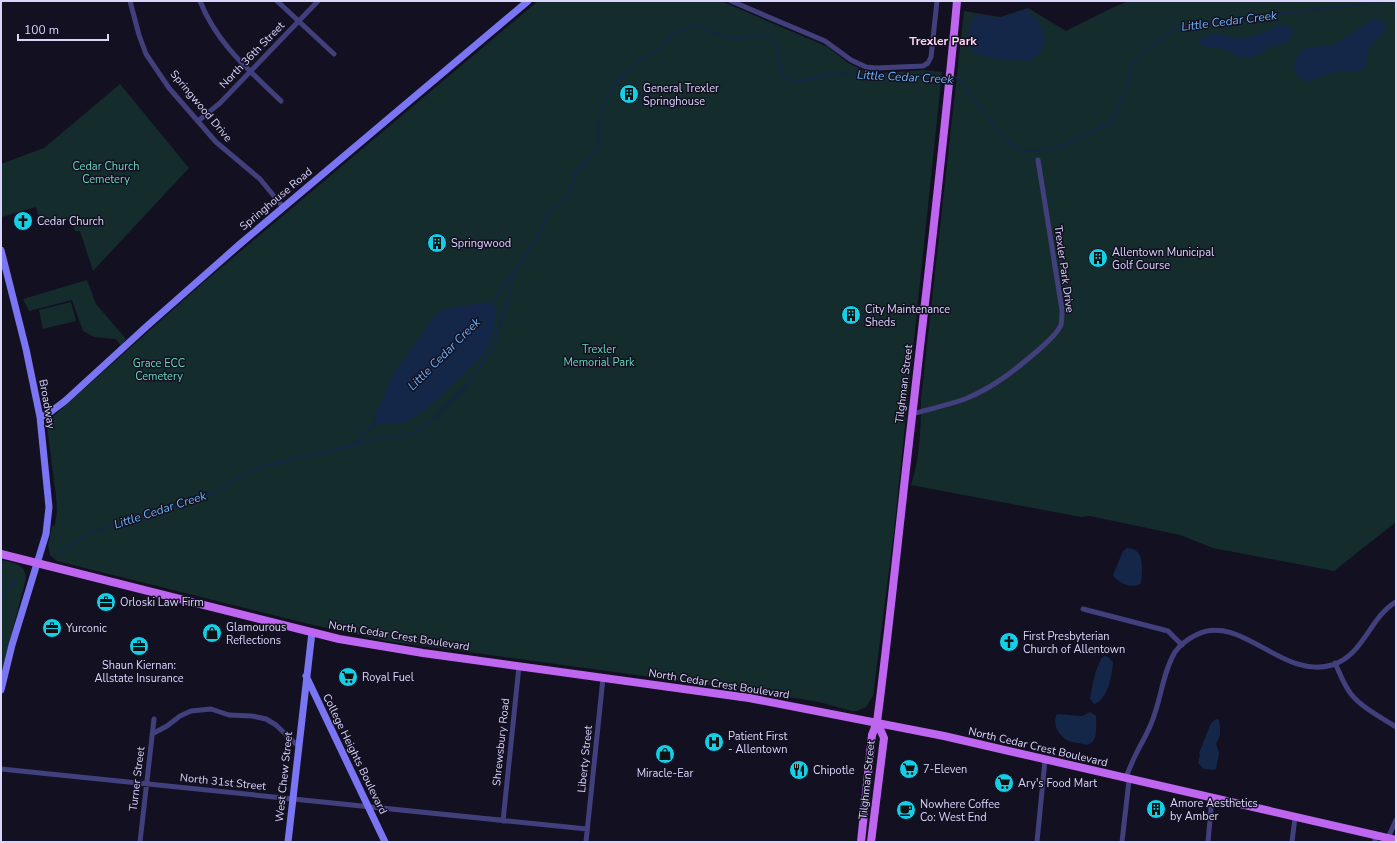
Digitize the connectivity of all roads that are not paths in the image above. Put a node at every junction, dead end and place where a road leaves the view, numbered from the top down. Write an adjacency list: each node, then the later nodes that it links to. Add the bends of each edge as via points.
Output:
1 (130, 1): 13 (street, Springwood Drive, via 146,54 169,88)
2 (200, 1): 11 (street, via 209,23 220,39)
3 (277, 1): 9 (street)
4 (318, 1): 9 (street, North 36th Street)
5 (528, 1): 15 (street, Springhouse Road)
6 (731, 1): 7 (street, via 825,41 851,60 866,67 876,68 923,66 928,63 931,57)
7 (938, 1)
8 (958, 1): 17 (main road, Tilghman Street)
9 (298, 22): 10 (street); 11 (street, North 36th Street)
10 (334, 54)
11 (251, 71): 12 (street); 13 (street, North 36th Street, via 220,103)
12 (281, 101)
13 (198, 121): 15 (street, Springwood Drive, via 224,150 260,178)
14 (1038, 160): 17 (street, Trexler Park Drive, via 1062,310 1060,325 1054,336 1007,376 984,390 965,399)
15 (283, 207): 18 (street, Springhouse Road, via 70,396)
16 (1, 250): 18 (street, Broadway)
17 (912, 414): 33 (main road, Tilghman Street)
18 (40, 417): 20 (street, Broadway, via 49,508 46,534)
19 (1, 554): 20 (main road, North Cedar Crest Boulevard)
20 (37, 563): 23 (main road, North Cedar Crest Boulevard); 29 (street, Broadway)
21 (1396, 602): 25 (street, via 1379,617 1352,654)
22 (1083, 610): 24 (street, via 1168,631)
23 (312, 632): 26 (main road, North Cedar Crest Boulevard, via 391,648); 27 (street, West Chew Street)
24 (1182, 645): 25 (street, via 1200,633 1222,630 1298,665 1317,667); 39 (street, via 1168,665 1152,723 1136,753)
25 (1335, 664): 34 (street, via 1352,696)
26 (519, 666): 28 (main road, North Cedar Crest Boulevard); 46 (street, Shrewsbury Road)
27 (306, 676): 30 (street, College Heights Boulevard); 31 (street, West Chew Street)
28 (603, 678): 33 (main road, North Cedar Crest Boulevard, via 749,698); 47 (street, Liberty Street)
29 (1, 690)
30 (316, 698): 31 (street, via 308,702); 43 (street, College Heights Boulevard)
31 (302, 714): 36 (street, West Chew Street)
32 (154, 718): 35 (street, Turner Street)
33 (877, 722): 37 (main road, North Cedar Crest Boulevard); 54 (main road, Tilghman Street, via 872,735); 55 (main road, Tilghman Street, via 884,738)
34 (1396, 727)
35 (152, 734): 36 (street, via 186,713 211,709 229,715 266,719); 40 (street, Turner Street)
36 (298, 746): 42 (street, West Chew Street)
37 (1045, 760): 39 (main road, North Cedar Crest Boulevard); 56 (street)
38 (1, 769): 40 (street, North 31st Street)
39 (1127, 779): 41 (main road, North Cedar Crest Boulevard); 57 (street)
40 (146, 784): 42 (street, North 31st Street); 50 (street, Turner Street)
41 (1212, 798): 44 (main road, North Cedar Crest Boulevard); 58 (street)
42 (293, 799): 43 (street, North 31st Street); 51 (street, West Chew Street)
43 (368, 807): 46 (street, North 31st Street); 52 (street, College Heights Boulevard)
44 (1294, 817): 48 (main road, North Cedar Crest Boulevard); 59 (street)
45 (1396, 820): 49 (street)
46 (503, 821): 47 (street, North 31st Street)
47 (587, 829): 53 (street, Liberty Street)
48 (1375, 839): 49 (main road, North Cedar Crest Boulevard)
49 (1388, 839)
50 (140, 842)
51 (288, 842)
52 (385, 842)
53 (586, 842)
54 (861, 842)
55 (871, 842)
56 (1037, 842)
57 (1122, 842)
58 (1208, 842)
59 (1292, 842)

